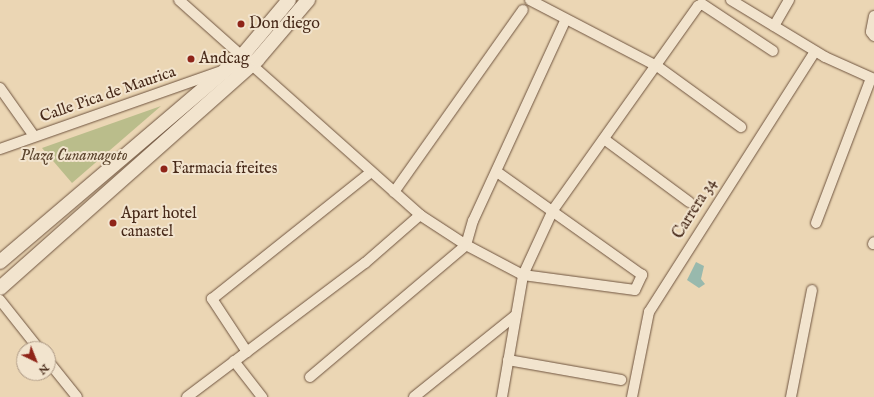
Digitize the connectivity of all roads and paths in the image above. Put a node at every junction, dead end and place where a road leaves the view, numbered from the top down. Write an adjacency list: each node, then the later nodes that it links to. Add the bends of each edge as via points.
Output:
1 (179, 0): 14 (street)
2 (289, 0): 14 (street)
3 (308, 0): 14 (street)
4 (530, 0): 9 (street)
5 (731, 0): 10 (street)
6 (789, 0): 10 (street)
7 (523, 10): 25 (street)
8 (874, 16): 11 (street, via 871,32)
9 (566, 20): 15 (street); 24 (street)
10 (774, 26): 13 (street)
11 (874, 36)
12 (773, 51): 15 (street, via 700,4)
13 (815, 51): 17 (street); 49 (street, Carrera 34, via 649,312)
14 (246, 60): 16 (street); 23 (street); 33 (street)
15 (657, 66): 19 (street); 21 (street)
16 (225, 70): 20 (street, Calle Pica de Maurica); 31 (street)
17 (873, 78): 29 (street)
18 (0, 88): 20 (street)
19 (741, 127)
20 (34, 136): 22 (street, Calle Pica de Maurica)
21 (604, 139): 26 (street); 27 (street)
22 (0, 148)
23 (371, 172): 25 (street); 38 (street, via 212,299)
24 (496, 172): 27 (street); 30 (street)
25 (394, 192): 28 (street)
26 (689, 202)
27 (554, 210): 32 (street); 32 (street, via 643,277 633,292)
28 (420, 215): 30 (street); 38 (street, via 364,263)
29 (816, 223)
30 (466, 245): 32 (street); 42 (street)
31 (0, 262)
32 (523, 276): 36 (street)
33 (0, 288)
34 (812, 290): 50 (street)
35 (0, 300): 37 (street)
36 (516, 315): 39 (street); 47 (street)
37 (33, 341)
38 (247, 352): 40 (street)
39 (508, 360): 43 (street); 48 (street)
40 (234, 361): 45 (street); 46 (street)
41 (56, 371): 44 (street)
42 (310, 378)
43 (621, 380)
44 (77, 397)
45 (187, 397)
46 (262, 397)
47 (414, 397)
48 (502, 397)
49 (632, 397)
50 (791, 397)

